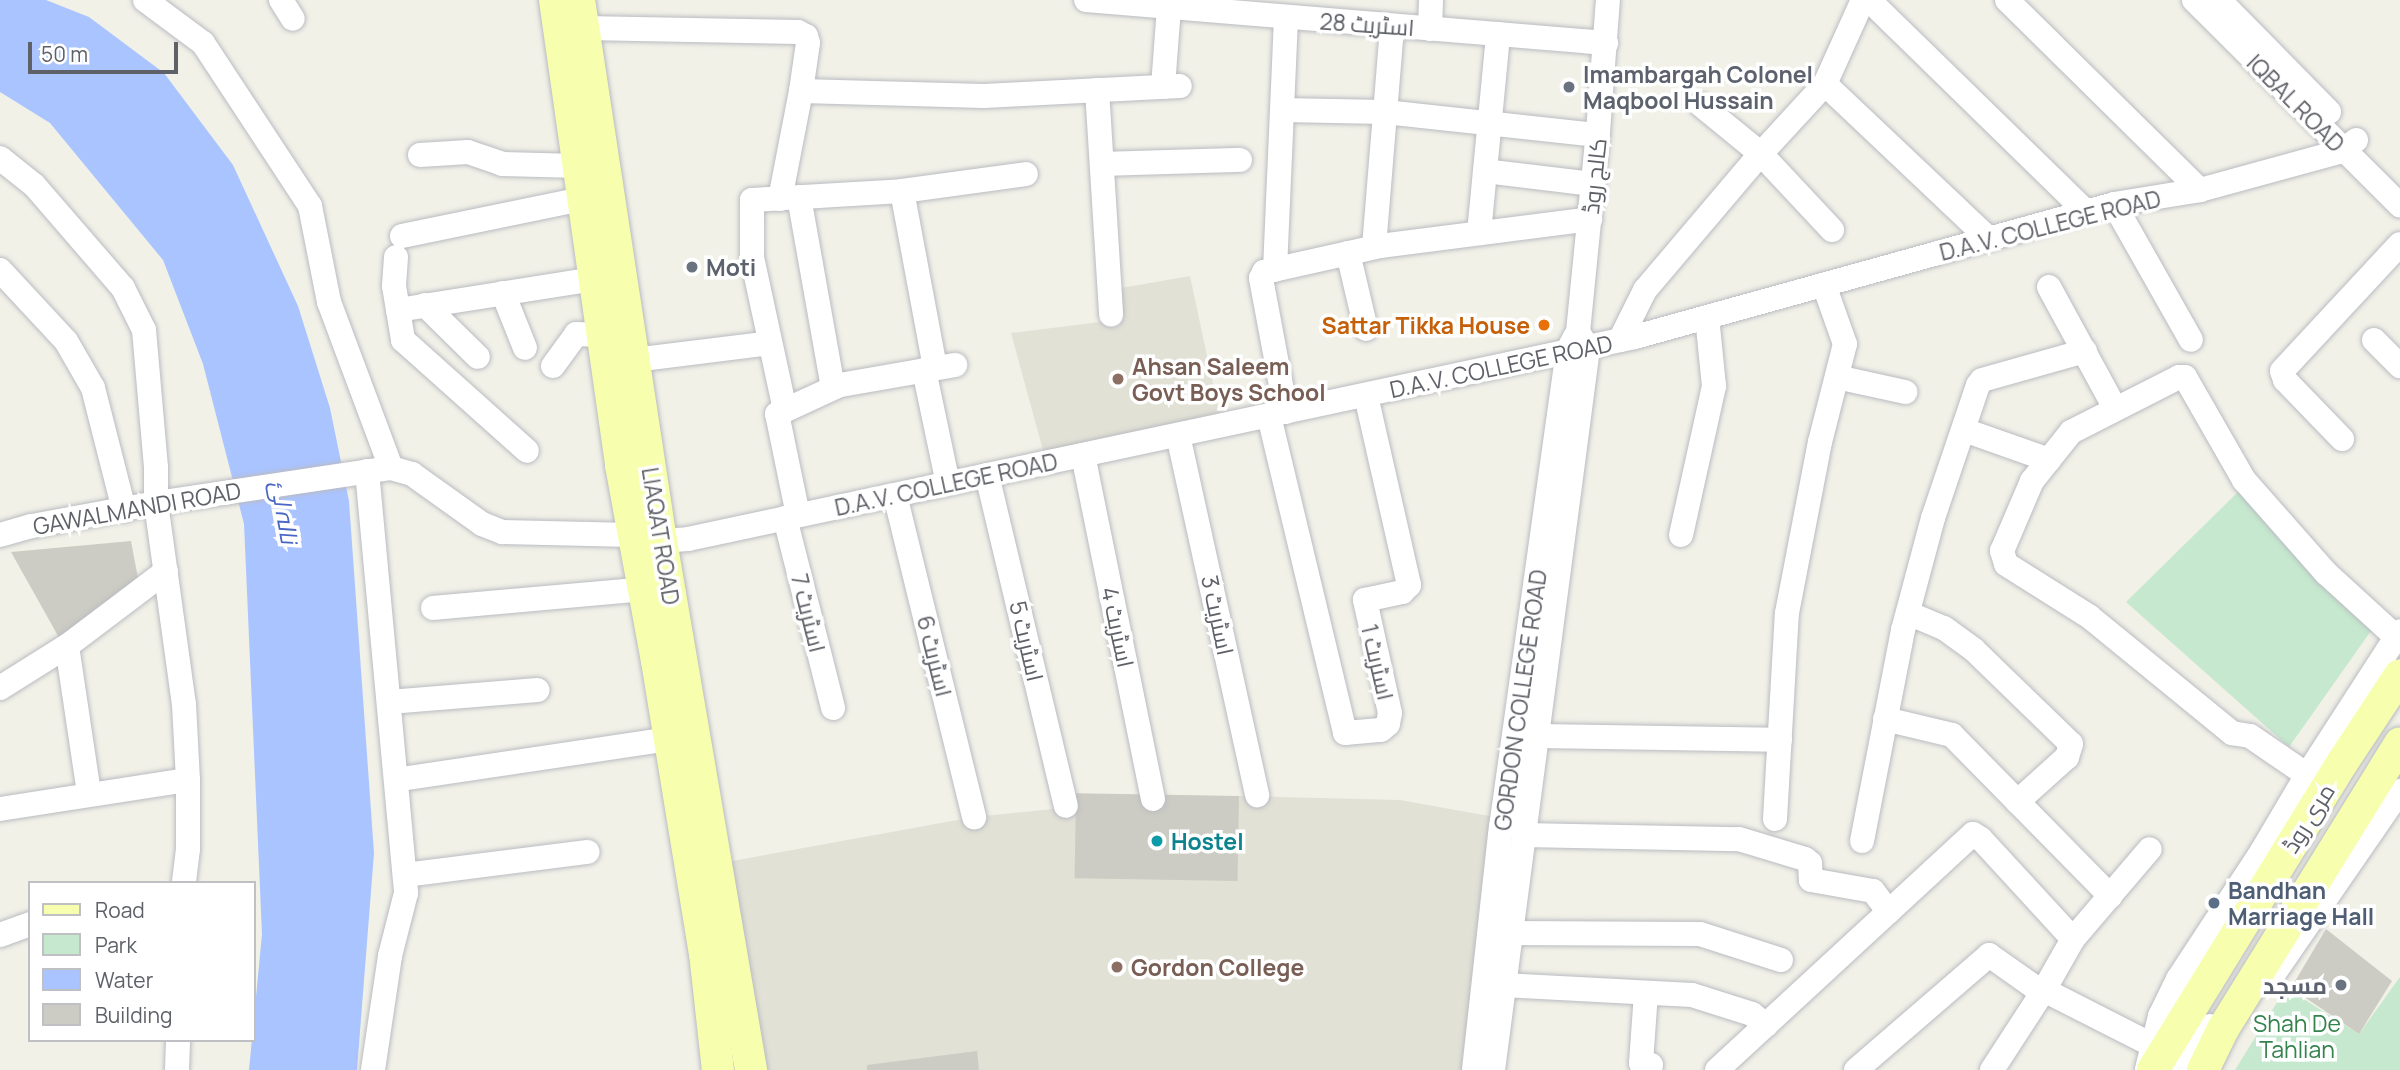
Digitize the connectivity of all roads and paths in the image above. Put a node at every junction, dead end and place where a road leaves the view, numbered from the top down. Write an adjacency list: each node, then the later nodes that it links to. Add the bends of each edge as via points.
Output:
1 (145, 0): 89 (street, via 203,43 310,206 329,302)
2 (555, 0): 33 (main road, LIAQAT ROAD)
3 (1431, 0): 16 (street)
4 (1608, 0): 18 (street, کالج روڈ)
5 (1863, 0): 19 (street)
6 (1869, 0): 44 (street)
7 (2007, 0): 38 (street)
8 (2194, 0): 27 (street, IQBAL ROAD)
9 (2219, 0): 27 (street, IQBAL ROAD)
10 (1100, 1): 12 (street, اسٹریٹ 28)
11 (1238, 7): 12 (street, اسٹریٹ 28); 14 (street, اسٹریٹ 28)
12 (1168, 8): 20 (street, via 1171,86)
13 (581, 14): 21 (street, via 798,32 808,43); 72 (main road, LIAQAT ROAD)
14 (1286, 18): 15 (street, اسٹریٹ 28); 23 (street)
15 (1392, 26): 16 (street, اسٹریٹ 28); 24 (street)
16 (1430, 29): 17 (street, اسٹریٹ 28)
17 (1498, 34): 18 (street, اسٹریٹ 28); 25 (street)
18 (1606, 43): 26 (street, کالج روڈ)
19 (1825, 84): 28 (street); 48 (street)
20 (1097, 90): 21 (street, via 984,96); 32 (street)
21 (801, 91): 40 (street)
22 (1701, 105): 28 (street)
23 (1282, 110): 24 (street); 53 (street)
24 (1385, 113): 25 (street); 50 (street)
25 (1489, 124): 26 (street); 34 (street)
26 (1598, 135): 36 (street, کالج روڈ)
27 (2350, 146): 37 (street, IQBAL ROAD); 38 (street, D.A.V. COLLEGE ROAD); 43 (street, IQBAL ROAD)
28 (1761, 154): 46 (street); 64 (street, via 1645,290)
29 (420, 155): 33 (street, via 468,152 502,164)
30 (0, 158): 93 (street, via 34,185 122,288 144,330 156,467)
31 (1240, 160): 32 (street)
32 (1104, 164): 60 (street)
33 (579, 166): 41 (main road, LIAQAT ROAD)
34 (1485, 171): 36 (street); 47 (street)
35 (1026, 174): 39 (street)
36 (1593, 184): 45 (street, کالج روڈ)
37 (2400, 184)
38 (2200, 190): 42 (street, D.A.V. COLLEGE ROAD)
39 (902, 191): 40 (street); 75 (street)
40 (789, 198): 67 (street, via 752,200 752,258); 77 (street)
41 (583, 199): 54 (main road, LIAQAT ROAD); 59 (street, via 399,247 394,286)
42 (2114, 204): 44 (street, D.A.V. COLLEGE ROAD); 65 (street)
43 (2400, 205)
44 (2086, 212): 48 (street, D.A.V. COLLEGE ROAD)
45 (1590, 219): 47 (street); 68 (street, کالج روڈ)
46 (1832, 230)
47 (1479, 233): 50 (street)
48 (1989, 239): 55 (street, D.A.V. COLLEGE ROAD)
49 (2400, 244): 85 (street, via 2283,371 2285,380)
50 (1374, 247): 51 (street)
51 (1348, 253): 53 (street); 62 (street)
52 (0, 270): 94 (street, via 66,341 93,388)
53 (1275, 270): 82 (street, via 1264,272 1261,278)
54 (594, 279): 57 (street); 63 (main road, LIAQAT ROAD)
55 (1824, 285): 61 (street, D.A.V. COLLEGE ROAD); 76 (street, via 1845,344)
56 (2049, 287): 70 (street)
57 (503, 293): 58 (street); 69 (street)
58 (425, 305): 59 (street); 71 (street)
59 (398, 310): 86 (street, via 402,340)
60 (1111, 315)
61 (1707, 317): 64 (street, D.A.V. COLLEGE ROAD); 97 (street, via 1714,386)
62 (1366, 329)
63 (603, 335): 73 (street, via 576,334); 98 (main road, LIAQAT ROAD)
64 (1620, 340): 68 (street, D.A.V. COLLEGE ROAD)
65 (2191, 340)
66 (2374, 340): 74 (street)
67 (770, 343): 72 (street); 81 (street)
68 (1578, 344): 79 (street, D.A.V. COLLEGE ROAD); 112 (street, GORDON COLLEGE ROAD); 152 (street, GORDON COLLEGE ROAD, via 1493,889)
69 (525, 348)
70 (2085, 351): 80 (street); 83 (street, via 1982,380)
71 (478, 357)
72 (634, 360): 98 (main road, LIAQAT ROAD)
73 (553, 366)
74 (2400, 366)
75 (938, 368): 77 (street); 91 (street)
76 (1837, 377): 78 (street); 114 (street, via 1787,613)
77 (833, 388): 81 (street)
78 (1905, 392)
79 (1366, 395): 82 (street, D.A.V. COLLEGE ROAD); 82 (street, اسٹریٹ 1, via 1409,585 1402,592 1365,600 1390,713 1381,730 1345,733)
80 (2116, 408): 88 (street, via 2071,432); 103 (street, via 2185,377 2244,480 2326,573)
81 (785, 410): 95 (street, اسٹریٹ 7, via 778,414)
82 (1277, 414): 84 (street, D.A.V. COLLEGE ROAD)
83 (1964, 430): 88 (street); 102 (street, via 1933,518)
84 (1178, 435): 87 (street, D.A.V. COLLEGE ROAD); 121 (street, اسٹریٹ 3)
85 (2342, 439)
86 (527, 451)
87 (1083, 455): 90 (street, D.A.V. COLLEGE ROAD); 122 (street, اسٹریٹ 4)
88 (2049, 460): 116 (street, via 2032,481 2002,551 2006,564 2090,617 2232,733 2250,736)
89 (379, 470): 93 (street, GAWALMANDI ROAD); 98 (street, via 412,474 482,524 502,532); 108 (street)
90 (987, 475): 91 (street, D.A.V. COLLEGE ROAD); 124 (street, اسٹریٹ 5)
91 (948, 484): 92 (street, D.A.V. COLLEGE ROAD)
92 (895, 495): 95 (street, D.A.V. COLLEGE ROAD); 126 (street, اسٹریٹ 6)
93 (166, 501): 94 (street, GAWALMANDI ROAD); 99 (street)
94 (124, 510): 96 (street, GAWALMANDI ROAD)
95 (792, 517): 98 (street, D.A.V. COLLEGE ROAD, via 688,538); 109 (street, اسٹریٹ 7)
96 (0, 535)
97 (1681, 535)
98 (647, 538): 100 (main road, LIAQAT ROAD); 151 (main road, LIAQAT ROAD)
99 (166, 571): 104 (street); 118 (street, via 184,704)
100 (644, 589): 101 (street); 113 (main road, LIAQAT ROAD)
101 (433, 608)
102 (1908, 613): 110 (street); 123 (street, via 1944,628 1974,650 2071,744 2067,757)
103 (2398, 634): 116 (street)
104 (67, 646): 106 (street); 120 (street)
105 (2400, 676): 146 (main road, مری روڈ)
106 (3, 679)
107 (538, 690): 108 (street)
108 (389, 702): 132 (street)
109 (833, 708)
110 (1885, 719): 123 (street, via 1952,735); 129 (street)
111 (2400, 727): 147 (street, via 2263,937)
112 (1535, 737): 114 (street); 128 (street, GORDON COLLEGE ROAD)
113 (670, 739): 117 (street); 150 (main road, LIAQAT ROAD, via 705,954)
114 (1780, 740): 127 (street)
115 (2400, 743): 147 (main road, مری روڈ)
116 (2307, 775): 146 (street, via 2178,979 2160,1016)
117 (408, 778)
118 (188, 780): 120 (street); 133 (street)
119 (2400, 791): 147 (street, via 2245,1021)
120 (89, 794): 125 (street)
121 (1257, 795)
122 (1153, 799)
123 (2017, 802): 134 (street)
124 (1066, 806)
125 (0, 809)
126 (974, 817)
127 (1774, 819)
128 (1523, 835): 135 (street, via 1739,839 1805,859 1810,863 1811,880 1873,891); 137 (street, GORDON COLLEGE ROAD)
129 (1862, 841)
130 (2150, 849): 134 (street)
131 (588, 852): 132 (street)
132 (405, 875): 149 (street)
133 (184, 881)
134 (2110, 897): 139 (street)
135 (1889, 912): 139 (street, via 1973,834); 144 (street)
136 (28, 925): 138 (street)
137 (1509, 933): 140 (street, via 1700,934); 141 (street, GORDON COLLEGE ROAD)
138 (0, 935)
139 (2073, 939): 142 (street)
140 (1781, 960)
141 (1503, 985): 143 (street); 153 (street, GORDON COLLEGE ROAD)
142 (2043, 990): 146 (street); 156 (street, via 1989,955); 157 (street)
143 (1646, 993): 144 (street, via 1692,995 1752,1014); 154 (street, via 1641,1063 1651,1065)
144 (1766, 1025): 155 (street)
145 (178, 1042): 148 (street)
146 (2152, 1057): 158 (street)
147 (2199, 1065)
148 (177, 1070)
149 (373, 1070)
150 (718, 1070)
151 (751, 1070)
152 (1474, 1070)
153 (1493, 1070)
154 (1650, 1070)
155 (1717, 1070)
156 (1856, 1070)
157 (1992, 1070)
158 (2147, 1070)

